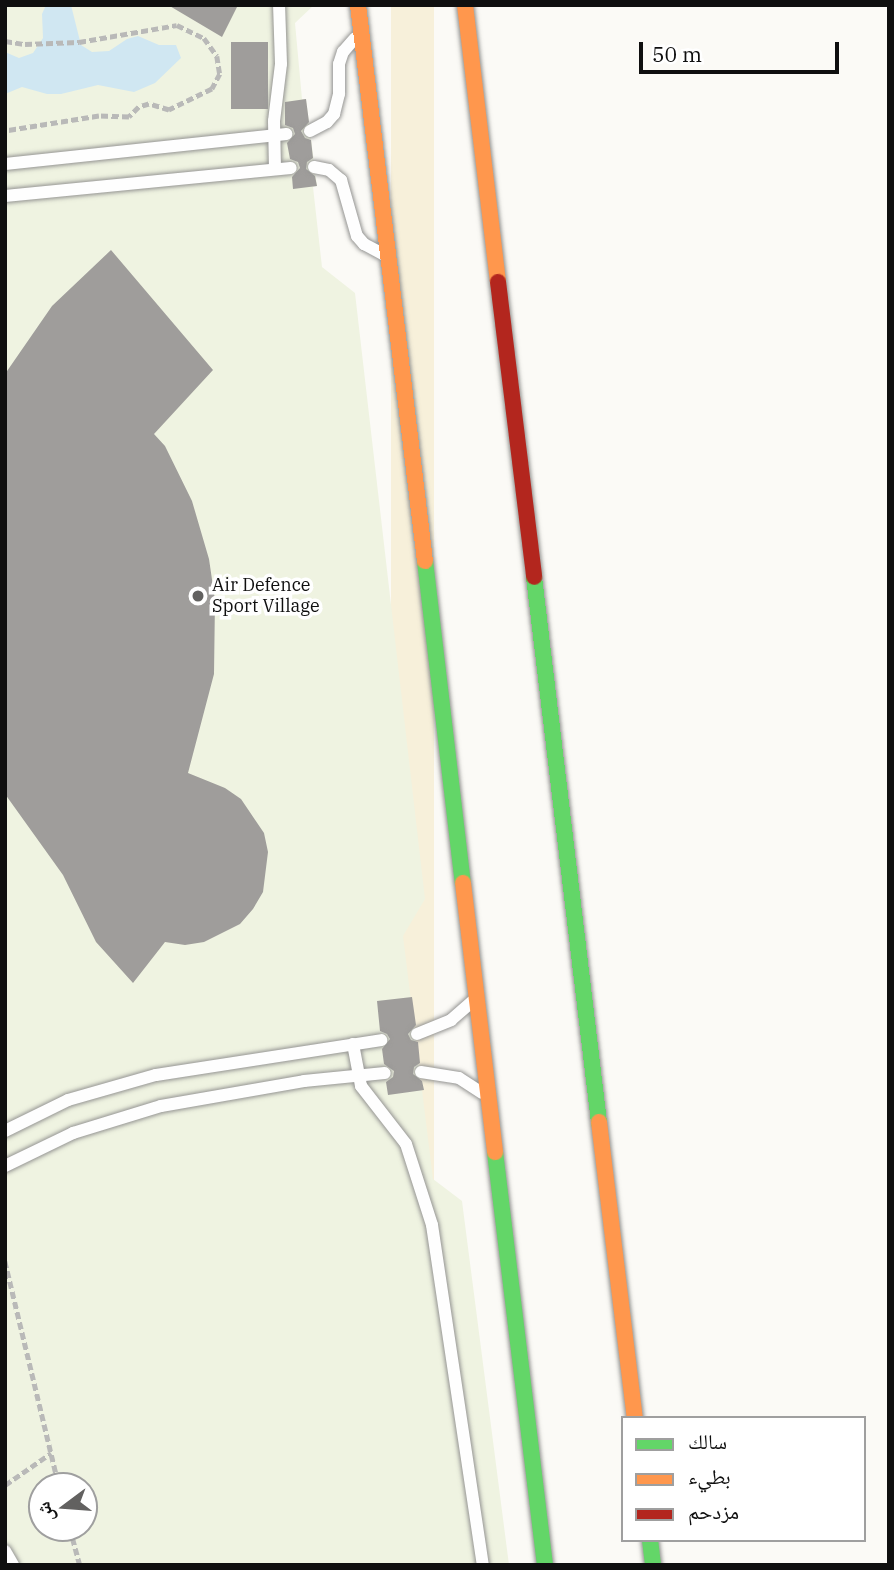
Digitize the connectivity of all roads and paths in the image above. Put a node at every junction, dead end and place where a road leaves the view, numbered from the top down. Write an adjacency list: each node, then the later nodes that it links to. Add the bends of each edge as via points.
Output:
1 (279, 5): 8 (lane)
2 (358, 5): 4 (street)
3 (465, 5): 26 (street)
4 (361, 33): 7 (lane, via 343,52 334,114); 14 (street)
5 (5, 41): 6 (path, via 79,42 177,25 204,38 217,56 220,74 212,89 169,110 147,104 129,117 99,116)
6 (5, 131)
7 (310, 131)
8 (280, 136): 9 (lane); 12 (lane)
9 (5, 164)
10 (314, 167): 14 (lane, via 329,170 341,180 356,236)
11 (291, 168): 12 (lane)
12 (275, 169): 13 (lane)
13 (5, 196)
14 (387, 256): 15 (street)
15 (476, 996): 16 (lane, via 450,1020); 22 (street)
16 (417, 1034)
17 (382, 1040): 18 (lane)
18 (353, 1044): 21 (lane); 23 (lane, via 156,1076 68,1100)
19 (422, 1072): 22 (lane, via 459,1078)
20 (385, 1073): 21 (lane)
21 (358, 1075): 24 (lane, via 231,1093 130,1114 73,1133); 35 (lane, via 366,1096 406,1144 428,1211)
22 (490, 1101): 36 (street)
23 (5, 1131)
24 (5, 1166)
25 (5, 1261): 27 (path)
26 (635, 1416)
27 (51, 1453): 28 (path); 29 (path)
28 (56, 1472)
29 (5, 1485)
30 (74, 1542): 34 (path)
31 (650, 1542): 37 (street)
32 (5, 1551): 33 (lane)
33 (13, 1565)
34 (80, 1565)
35 (483, 1565)
36 (545, 1565)
37 (653, 1565)

